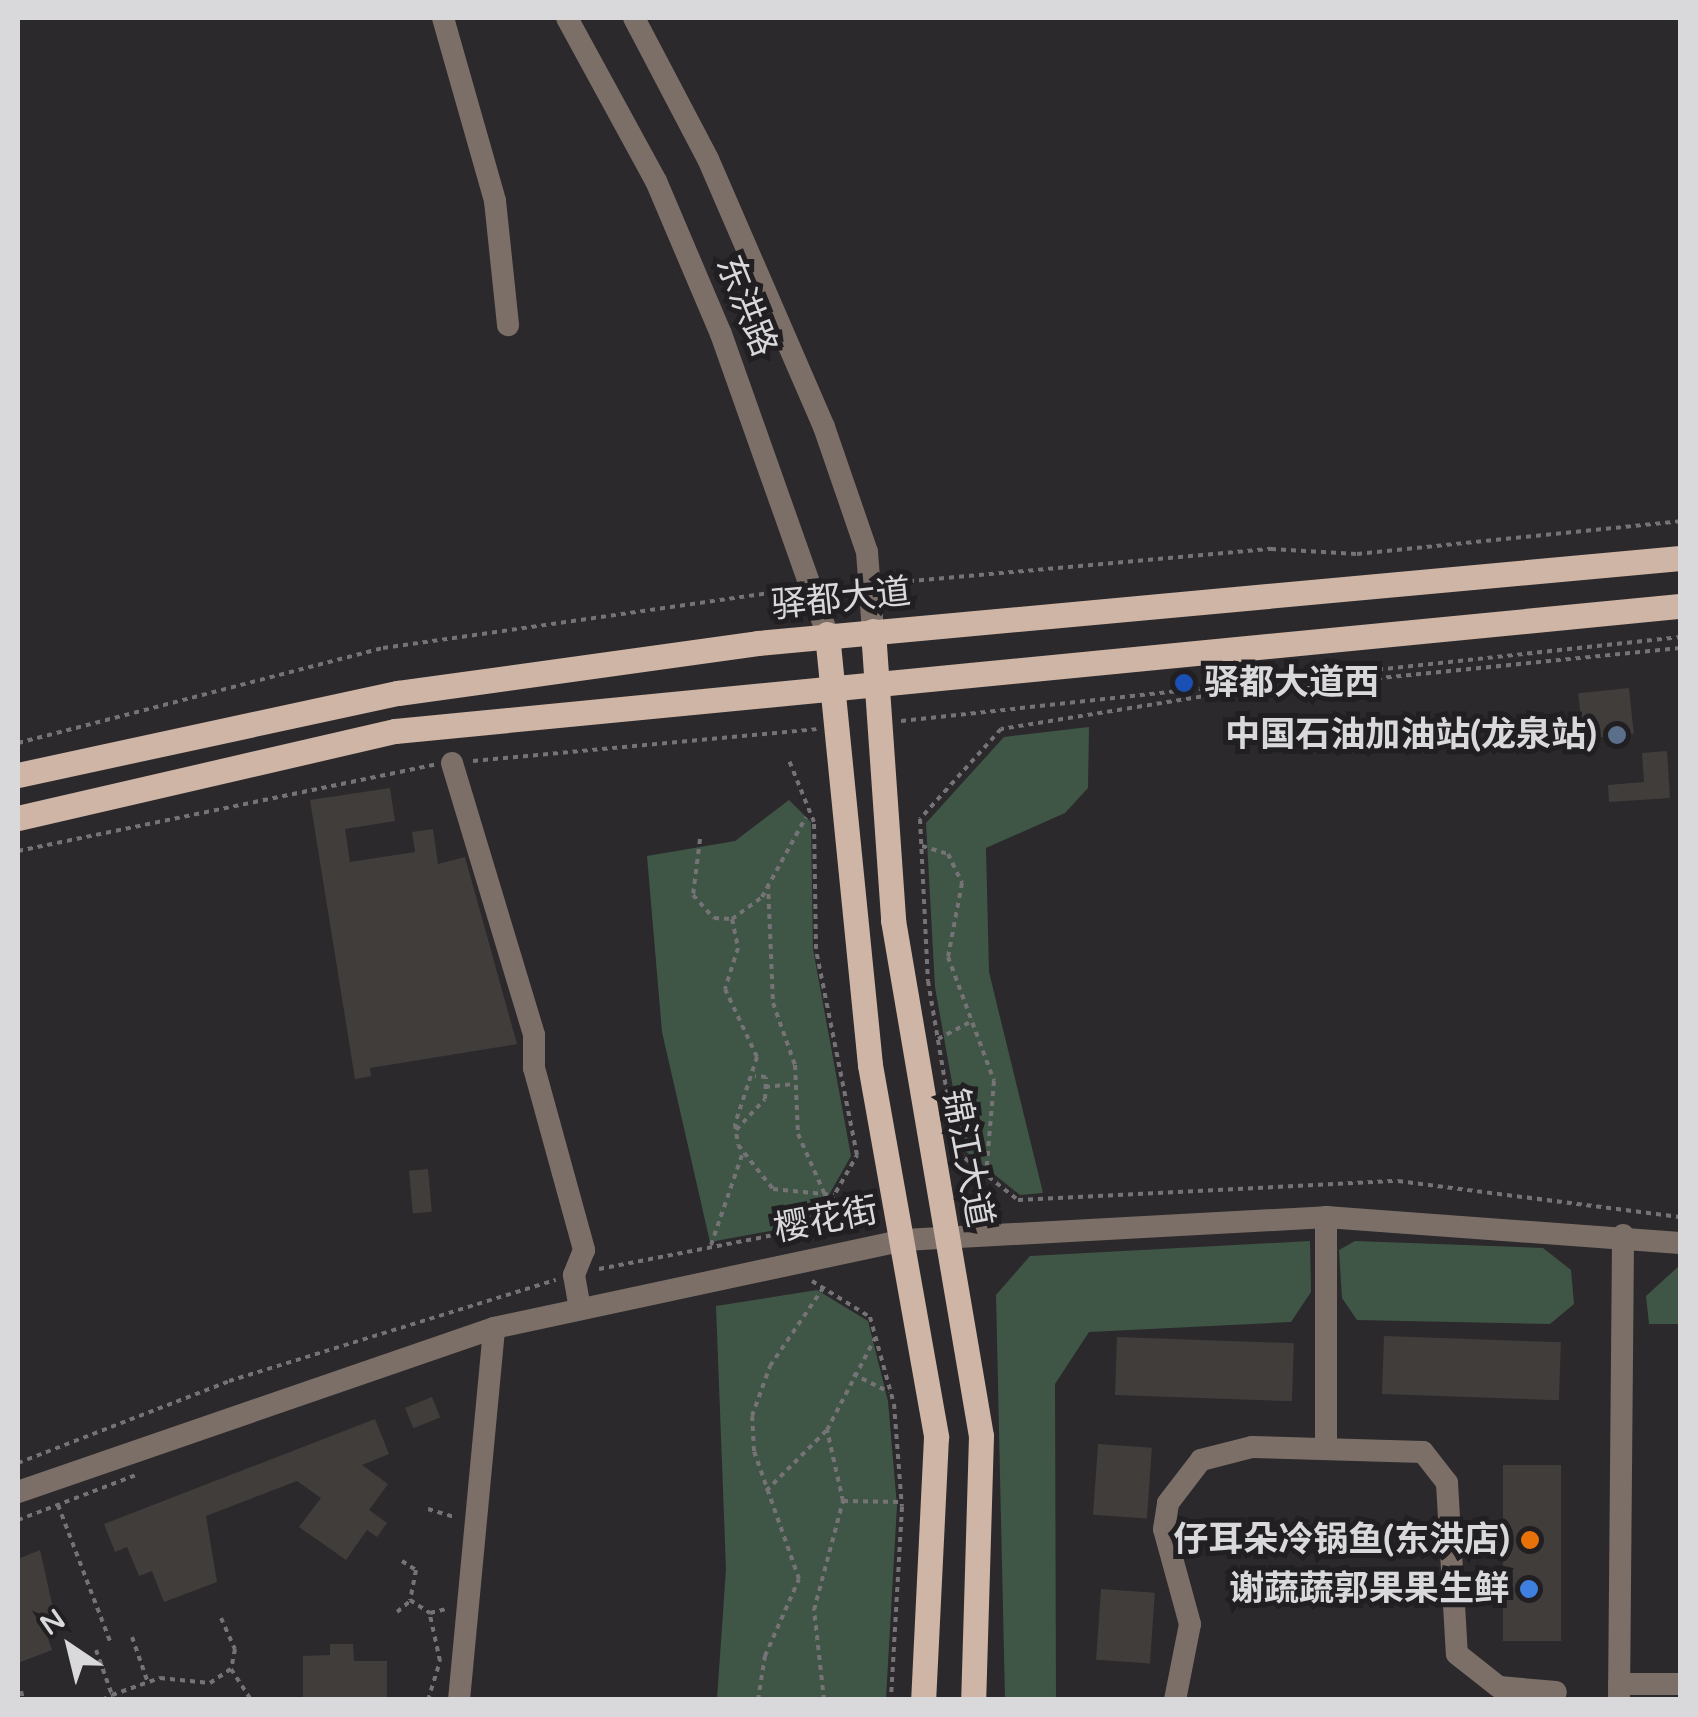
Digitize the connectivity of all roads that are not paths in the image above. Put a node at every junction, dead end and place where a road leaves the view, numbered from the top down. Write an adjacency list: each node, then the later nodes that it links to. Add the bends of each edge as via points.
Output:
1 (443, 18): 4 (street, via 495,204)
2 (567, 18): 8 (street, 东洪路, via 670,215)
3 (634, 18): 7 (street, 东洪路, via 773,302 824,427 871,585)
4 (508, 325)
5 (1680, 558): 7 (main road, 驿都大道)
6 (1680, 606): 9 (main road)
7 (874, 631): 8 (main road, 驿都大道); 9 (main road, 锦江大道)
8 (827, 634): 10 (main road); 12 (main road, 驿都大道, via 398,694)
9 (873, 684): 10 (main road); 16 (main road, 锦江大道, via 892,920)
10 (835, 690): 13 (main road, via 395,731); 17 (main road, via 853,936)
11 (452, 763): 19 (street, via 534,1035 534,1068 584,1250 574,1275)
12 (18, 775)
13 (18, 818)
14 (1326, 1217): 15 (street, 樱花街); 16 (street, 樱花街); 21 (street)
15 (1623, 1235): 18 (street, 樱花街); 25 (street)
16 (947, 1236): 17 (street, 樱花街); 28 (main road, 锦江大道, via 980,1436)
17 (904, 1240): 19 (street, 樱花街); 27 (main road, via 936,1437)
18 (1680, 1243)
19 (580, 1308): 20 (street, 樱花街)
20 (494, 1328): 22 (street, 樱花街); 26 (street)
21 (1326, 1446): 24 (street, via 1423,1452 1438,1466 1450,1503 1457,1654 1482,1680); 29 (street, via 1225,1449 1181,1479 1164,1529 1190,1624)
22 (18, 1492)
23 (1680, 1684): 25 (street)
24 (1556, 1692)
25 (1619, 1692)
26 (458, 1700)
27 (922, 1700)
28 (974, 1700)
29 (1175, 1700)

